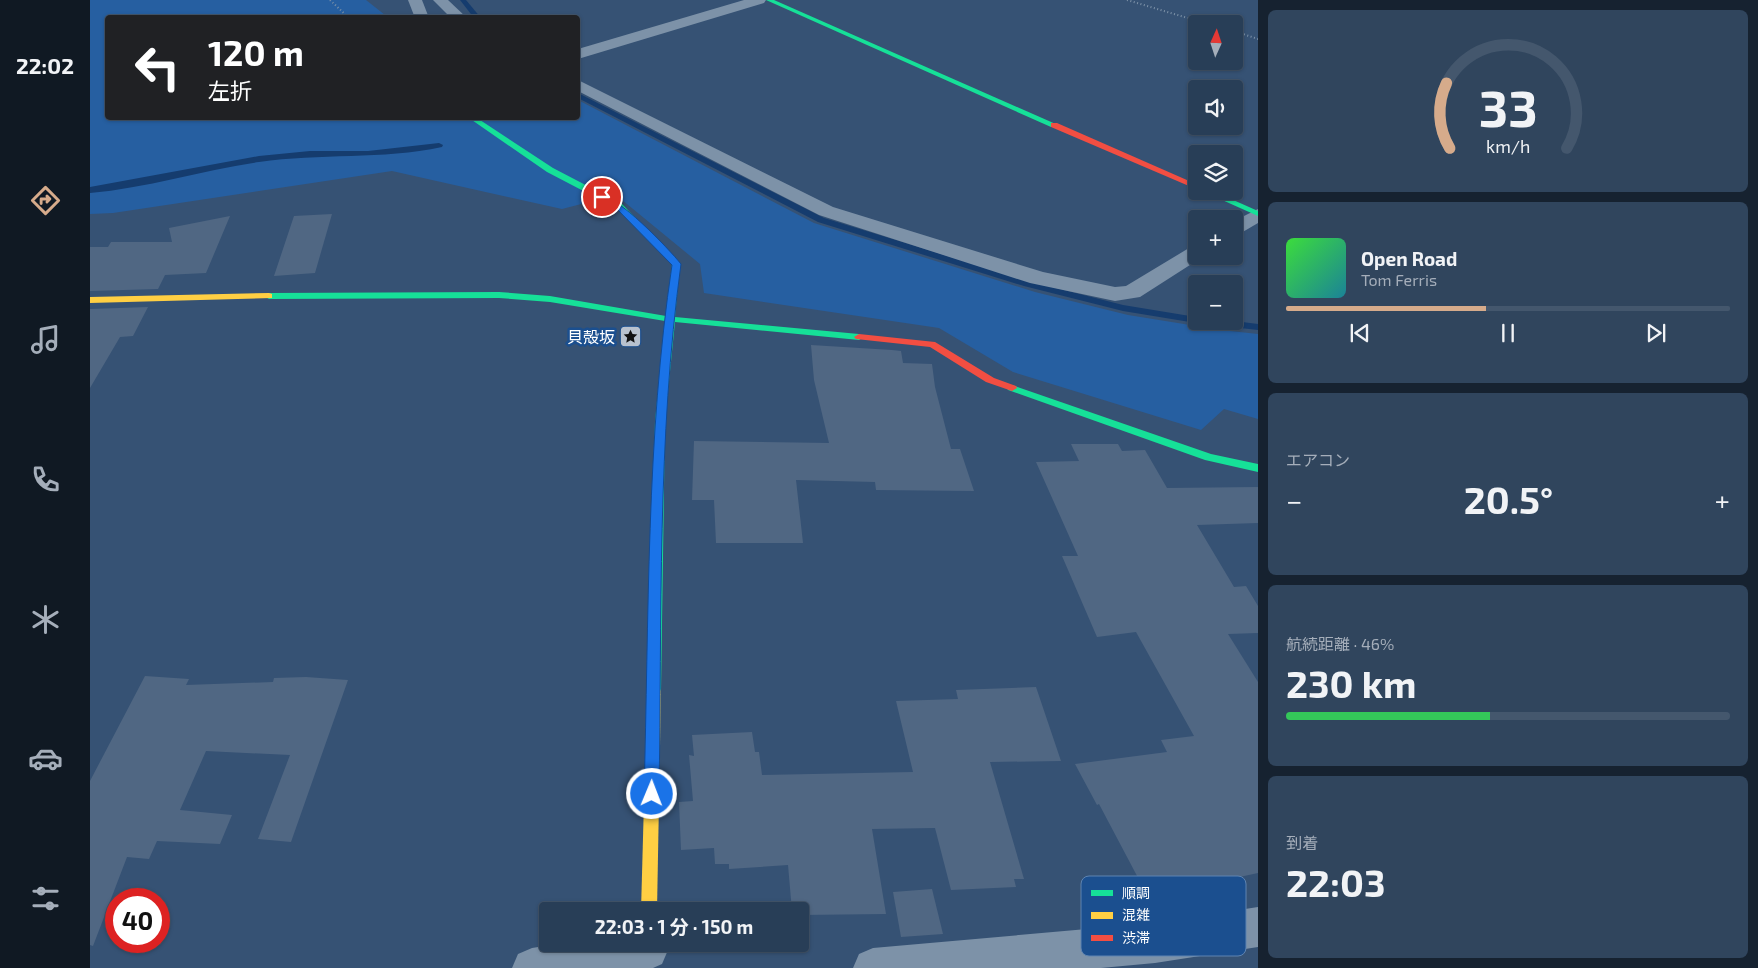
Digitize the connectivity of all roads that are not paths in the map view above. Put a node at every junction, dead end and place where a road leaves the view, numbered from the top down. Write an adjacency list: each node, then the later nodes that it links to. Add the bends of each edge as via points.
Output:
1 (414, 0): 5 (street)
2 (440, 0): 6 (street)
3 (759, 0): 7 (street)
4 (769, 0): 10 (street)
5 (421, 15)
6 (457, 15)
7 (580, 53)
8 (580, 86): 14 (street, via 826,211 1038,278 1115,294 1132,292)
9 (476, 120): 16 (street, via 550,170 619,206 676,264)
10 (1188, 183)
11 (1226, 200): 12 (street)
12 (1258, 214): 13 (street)
13 (1243, 223)
14 (1188, 257)
15 (90, 300): 16 (street, via 499,295 550,299)
16 (669, 319): 17 (street, via 932,344 990,380 1209,457); 18 (street, via 660,421)
17 (1258, 468)
18 (649, 902)
19 (1081, 950): 22 (street)
20 (649, 954): 21 (street)
21 (532, 968)
22 (873, 968)

